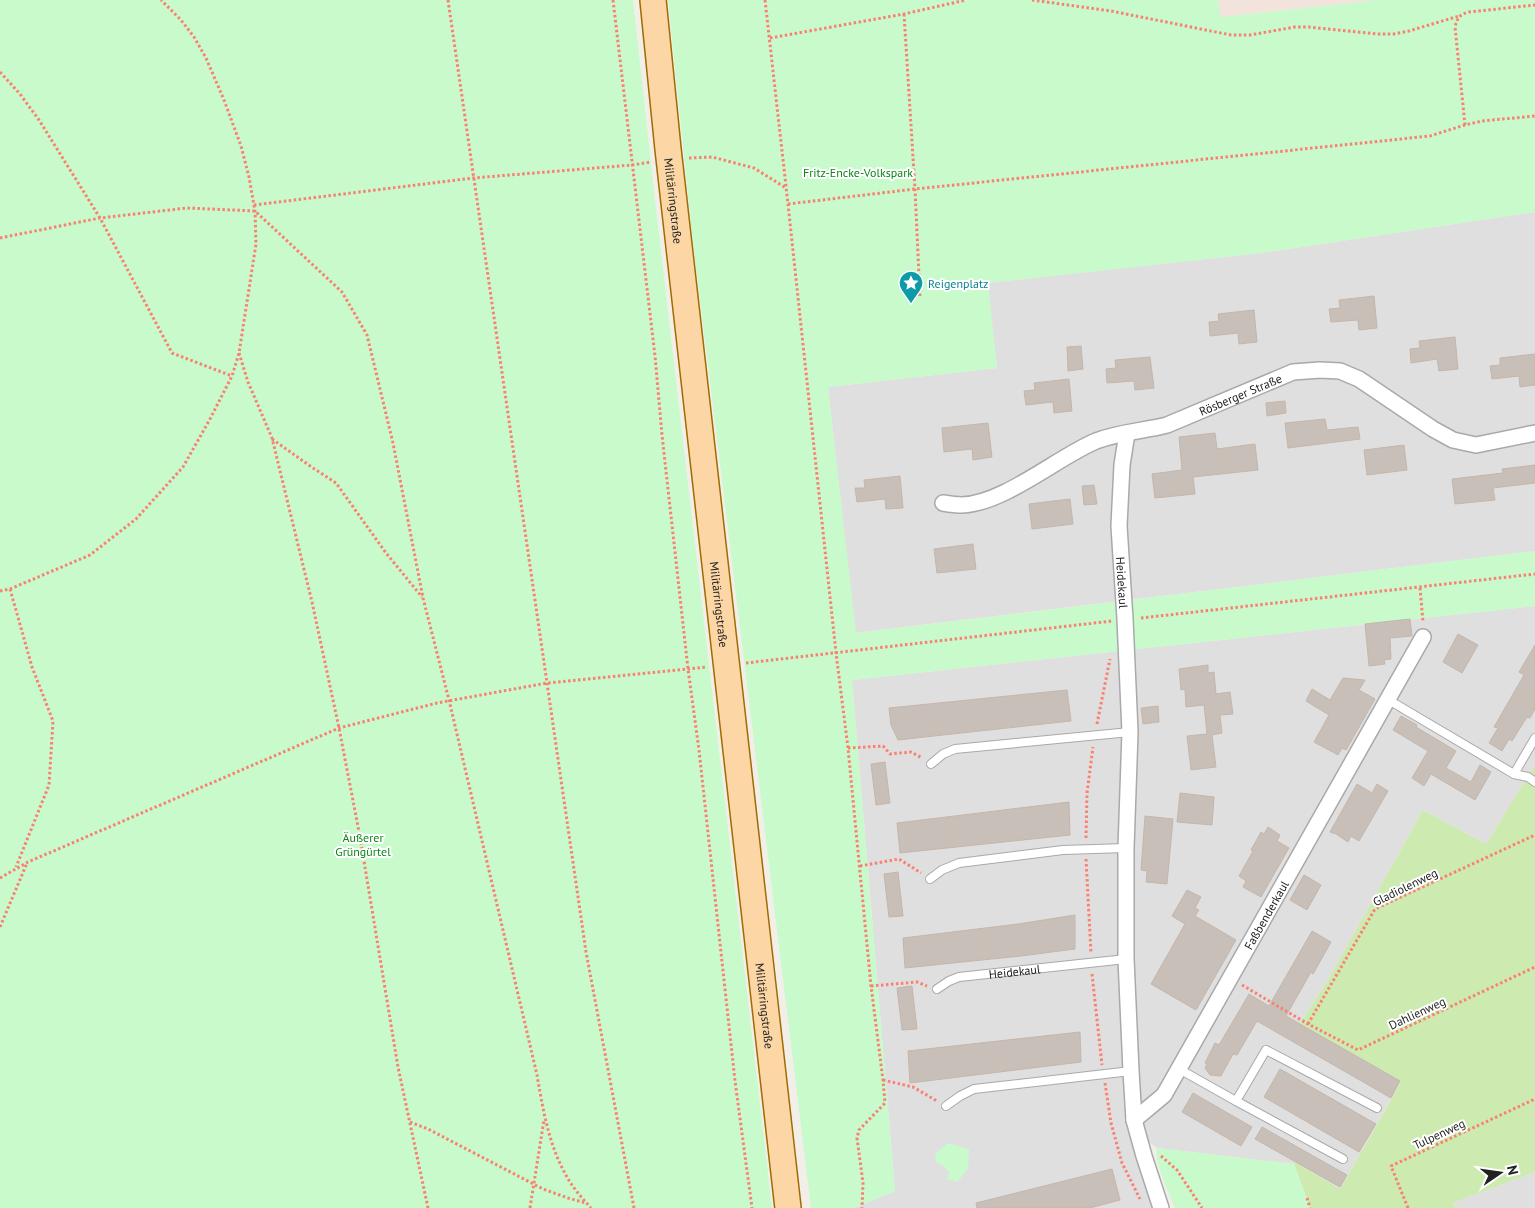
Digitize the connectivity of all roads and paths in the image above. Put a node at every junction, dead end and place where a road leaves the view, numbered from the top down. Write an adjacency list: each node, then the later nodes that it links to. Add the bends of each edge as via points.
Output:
1 (161, 0): 21 (path, via 194,36 206,58 240,146)
2 (448, 0): 17 (path)
3 (613, 0): 16 (path)
4 (653, 0): 15 (main road, Militärringstraße)
5 (765, 0): 11 (path)
6 (966, 0): 9 (path)
7 (1032, 0): 10 (path, via 1231,35 1295,27 1394,34)
8 (1535, 6): 10 (path, via 1469,12)
9 (904, 14): 11 (path); 19 (path)
10 (1459, 16): 14 (path, via 1455,27)
11 (770, 38): 18 (path)
12 (0, 72): 23 (path, via 39,120)
13 (1535, 116): 14 (path)
14 (1465, 125): 19 (path, via 1430,136)
15 (669, 159): 16 (path); 18 (path, via 712,157 754,168); 42 (main road, Militärringstraße)
16 (632, 165): 17 (path); 43 (path)
17 (473, 178): 21 (path); 44 (path)
18 (786, 188): 20 (path)
19 (915, 189): 20 (path); 25 (path)
20 (788, 204): 40 (path)
21 (254, 205): 22 (path)
22 (255, 211): 23 (path, via 187,208); 26 (path, via 256,244); 36 (path, via 342,292 367,335 393,443)
23 (100, 218): 24 (path); 27 (path, via 172,353)
24 (0, 238)
25 (920, 298)
26 (239, 353): 27 (path); 30 (path)
27 (232, 376): 34 (path, via 183,467 136,519 90,555)
28 (1127, 433): 29 (street, Rösberger Straße, via 1167,425 1293,372 1320,370 1340,371 1358,379 1453,440 1476,445); 31 (street, Rösberger Straße, via 1098,441 1068,455 986,501 962,505); 37 (street, Heidekaul, via 1119,526)
29 (1535, 433)
30 (272, 438): 36 (path, via 336,482 386,553); 47 (path)
31 (943, 503)
32 (1535, 574): 33 (path)
33 (1420, 588): 37 (path); 39 (path)
34 (10, 589): 35 (path); 60 (path, via 32,667 53,721 49,785)
35 (0, 591)
36 (423, 598): 46 (path)
37 (1119, 620): 38 (path); 40 (path); 48 (street, Heidekaul)
38 (1113, 630)
39 (1423, 637): 45 (street, Faßbenderkaul)
40 (836, 653): 42 (path); 51 (path)
41 (1110, 659): 49 (path)
42 (726, 665): 43 (path); 94 (main road, Militärringstraße)
43 (688, 669): 44 (path); 93 (path)
44 (547, 683): 46 (path); 92 (path, via 586,952)
45 (1387, 699): 53 (lane); 67 (street, Faßbenderkaul)
46 (449, 700): 47 (path); 79 (path, via 537,1075)
47 (339, 728): 58 (path); 81 (path)
48 (1130, 732): 49 (lane); 56 (street, Heidekaul)
49 (1094, 735): 52 (lane, via 955,749); 57 (path, via 1087,793)
50 (1535, 738): 53 (lane)
51 (848, 748): 52 (path, via 883,746 890,754 911,752); 59 (path)
52 (931, 764)
53 (1514, 774): 54 (lane)
54 (1535, 782)
55 (1535, 835): 70 (path, Gladiolenweg, via 1375,909)
56 (1126, 848): 57 (lane); 64 (street, Heidekaul)
57 (1086, 849): 62 (lane, via 959,863); 65 (path)
58 (28, 862): 60 (path); 63 (path)
59 (860, 866): 62 (path, via 899,859); 68 (path)
60 (16, 868): 61 (path)
61 (0, 878)
62 (930, 879)
63 (0, 927)
64 (1126, 958): 65 (lane, Heidekaul); 72 (street, Heidekaul)
65 (1091, 962): 69 (lane, Heidekaul, via 960,978); 73 (path)
66 (1535, 967): 70 (path, Dahlienweg, via 1358,1050)
67 (1231, 979): 70 (path); 71 (street, Faßbenderkaul)
68 (872, 986): 69 (path, via 917,982); 74 (path)
69 (937, 989)
70 (1308, 1024)
71 (1179, 1069): 76 (lane); 80 (street, Faßbenderkaul, via 1164,1095)
72 (1131, 1071): 73 (lane); 80 (street, Heidekaul)
73 (1103, 1074): 77 (lane, via 974,1089); 86 (path, via 1122,1163)
74 (884, 1080): 77 (path, via 913,1087); 95 (path, via 885,1103 860,1130 857,1138 863,1183)
75 (1535, 1099): 98 (path, Tulpenweg, via 1391,1166)
76 (1236, 1101): 78 (lane, via 1266,1050); 83 (lane)
77 (946, 1106)
78 (1377, 1108)
79 (544, 1119): 84 (path); 87 (path, via 558,1160)
80 (1134, 1120): 82 (street, Heidekaul)
81 (410, 1122): 84 (path); 89 (path)
82 (1144, 1156): 88 (street, Heidekaul); 96 (path, via 1158,1154 1177,1170)
83 (1343, 1159)
84 (533, 1184): 87 (path); 90 (path)
85 (1307, 1198): 97 (path)
86 (1141, 1201)
87 (586, 1203): 91 (path)
88 (1159, 1207)
89 (428, 1208)
90 (530, 1208)
91 (591, 1208)
92 (634, 1208)
93 (752, 1208)
94 (788, 1208)
95 (862, 1208)
96 (1202, 1208)
97 (1310, 1208)
98 (1408, 1208)

